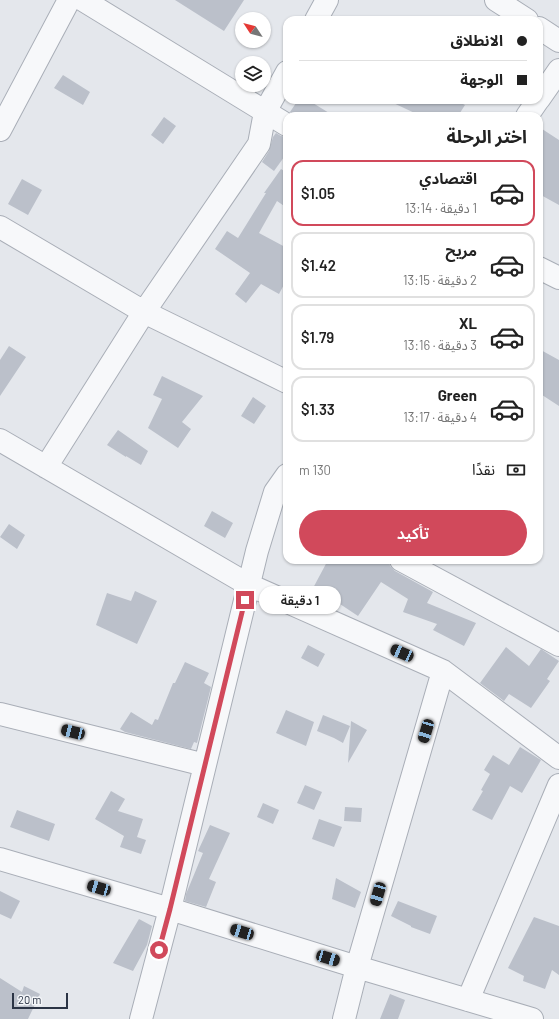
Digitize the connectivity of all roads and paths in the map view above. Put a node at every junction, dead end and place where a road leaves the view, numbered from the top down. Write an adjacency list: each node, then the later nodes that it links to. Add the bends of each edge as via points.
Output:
1 (69, 0): 14 (street)
2 (83, 0): 12 (street)
3 (327, 0): 5 (street)
4 (496, 0): 6 (street)
5 (318, 16)
6 (521, 16)
7 (543, 31): 8 (street)
8 (559, 41)
9 (559, 70): 11 (street)
10 (283, 79): 12 (street)
11 (543, 92)
12 (265, 112): 13 (street); 18 (street, via 259,144)
13 (283, 123)
14 (0, 130)
15 (0, 227): 18 (street)
16 (543, 270): 17 (street)
17 (559, 278)
18 (144, 312): 19 (street); 21 (street)
19 (283, 380)
20 (0, 440): 21 (street)
21 (46, 467): 24 (street)
22 (283, 489): 24 (street, via 257,551)
23 (408, 564): 25 (street)
24 (249, 585): 26 (street); 29 (street)
25 (559, 645)
26 (443, 671): 28 (street); 33 (street)
27 (0, 714): 29 (street)
28 (556, 749)
29 (205, 765): 32 (street)
30 (559, 785): 34 (street)
31 (0, 859): 32 (street)
32 (170, 909): 33 (street); 35 (street)
33 (356, 968): 34 (street); 36 (street)
34 (468, 1000): 37 (street)
35 (141, 1019)
36 (344, 1019)
37 (532, 1019)

